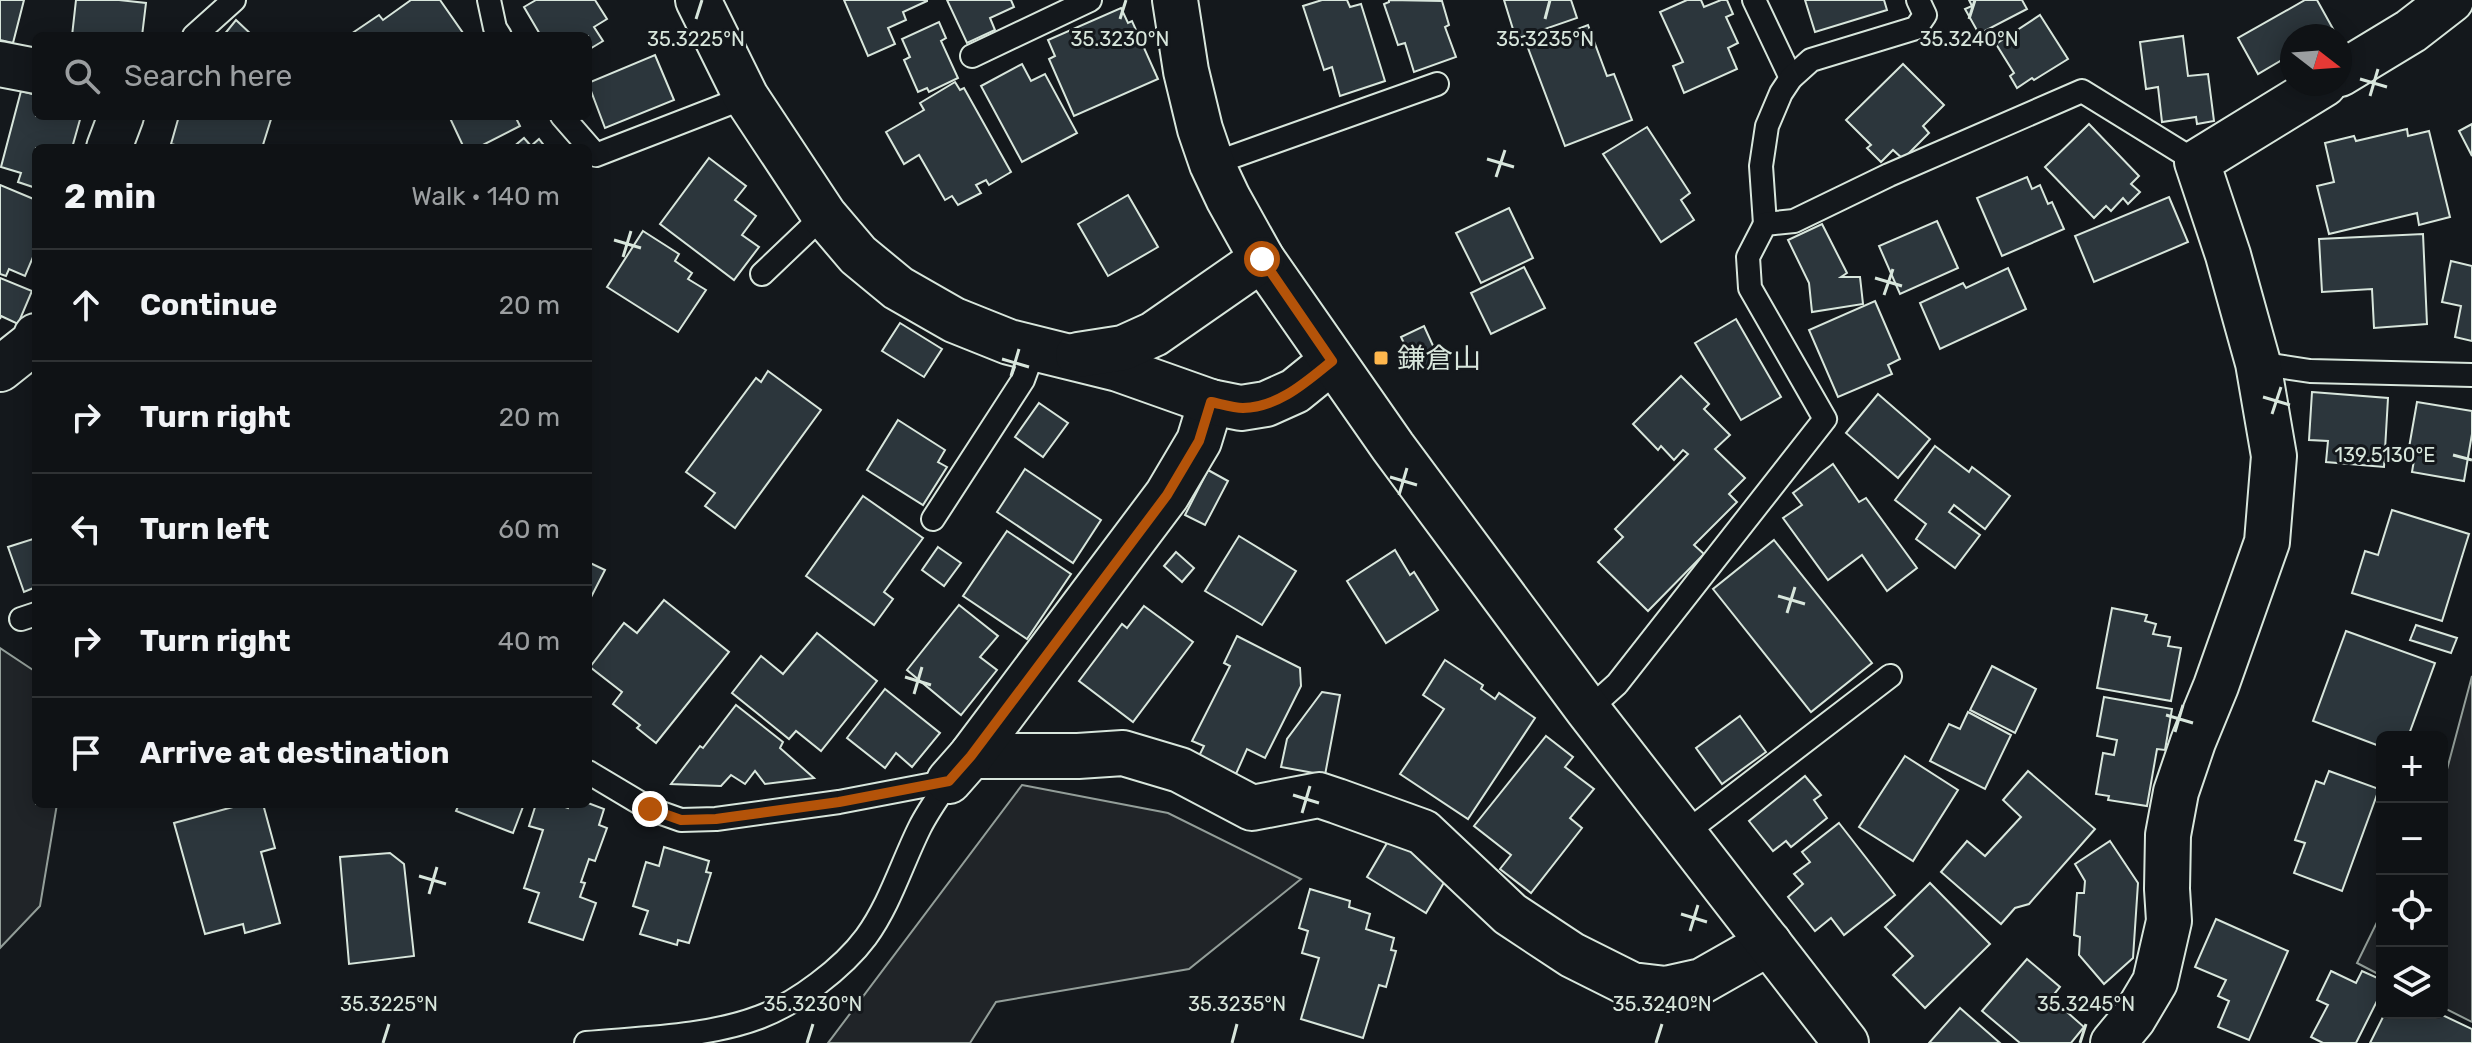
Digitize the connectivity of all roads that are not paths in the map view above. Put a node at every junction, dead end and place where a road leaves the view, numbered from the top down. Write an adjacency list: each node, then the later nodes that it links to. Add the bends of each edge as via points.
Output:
1 (234, 0): 9 (lane)
2 (489, 0): 10 (lane)
3 (698, 0): 18 (street)
4 (1090, 0): 11 (lane)
5 (1754, 0): 15 (lane)
6 (1918, 0): 15 (lane, via 1925,15 1916,28 1811,60)
7 (2451, 0): 13 (street)
8 (1178, 1): 25 (street, via 1186,71)
9 (198, 32)
10 (498, 32)
11 (972, 56)
12 (0, 64): 14 (street)
13 (2352, 67)
14 (32, 70)
15 (1791, 78): 27 (lane, via 1767,126 1761,166)
16 (1437, 84): 25 (lane)
17 (2304, 96): 24 (street)
18 (746, 97): 23 (lane, via 596,155); 26 (street)
19 (120, 120): 21 (street)
20 (565, 120): 22 (lane)
21 (110, 144)
22 (586, 144)
23 (592, 150)
24 (2197, 162): 27 (lane, via 2082,91 1794,221); 33 (street)
25 (1212, 164): 28 (street)
26 (824, 215): 29 (lane); 31 (street, via 858,255 898,288 954,320)
27 (1765, 224): 39 (lane, via 1748,257 1750,288 1825,419 1617,684)
28 (1262, 259): 31 (street, via 1154,334 1123,348); 32 (street)
29 (762, 274)
30 (32, 344): 34 (street)
31 (1051, 353): 36 (street, via 1118,369); 37 (lane, via 1023,380)
32 (1332, 361): 36 (street, via 1295,391 1266,404 1241,408); 39 (street)
33 (2258, 363): 35 (lane, via 2310,371); 46 (street, via 2274,456 2267,542 2176,792 2168,835 2169,921 2155,982)
34 (0, 369)
35 (2472, 375)
36 (1211, 402): 40 (street, via 1199,441 1167,495)
37 (933, 519)
38 (1890, 676): 42 (lane)
39 (1588, 710): 42 (street)
40 (960, 768): 41 (lane, via 839,802 681,820 650,809); 43 (street, via 1123,753 1180,770 1252,808 1319,795 1423,832 1510,914 1572,955 1632,985 1666,989 1702,981); 44 (lane, via 921,825 866,937 821,981 761,1017 739,1023)
41 (592, 774)
42 (1684, 834): 43 (street)
43 (1769, 943): 45 (street)
44 (586, 1043)
45 (1846, 1043)
46 (2113, 1043)

